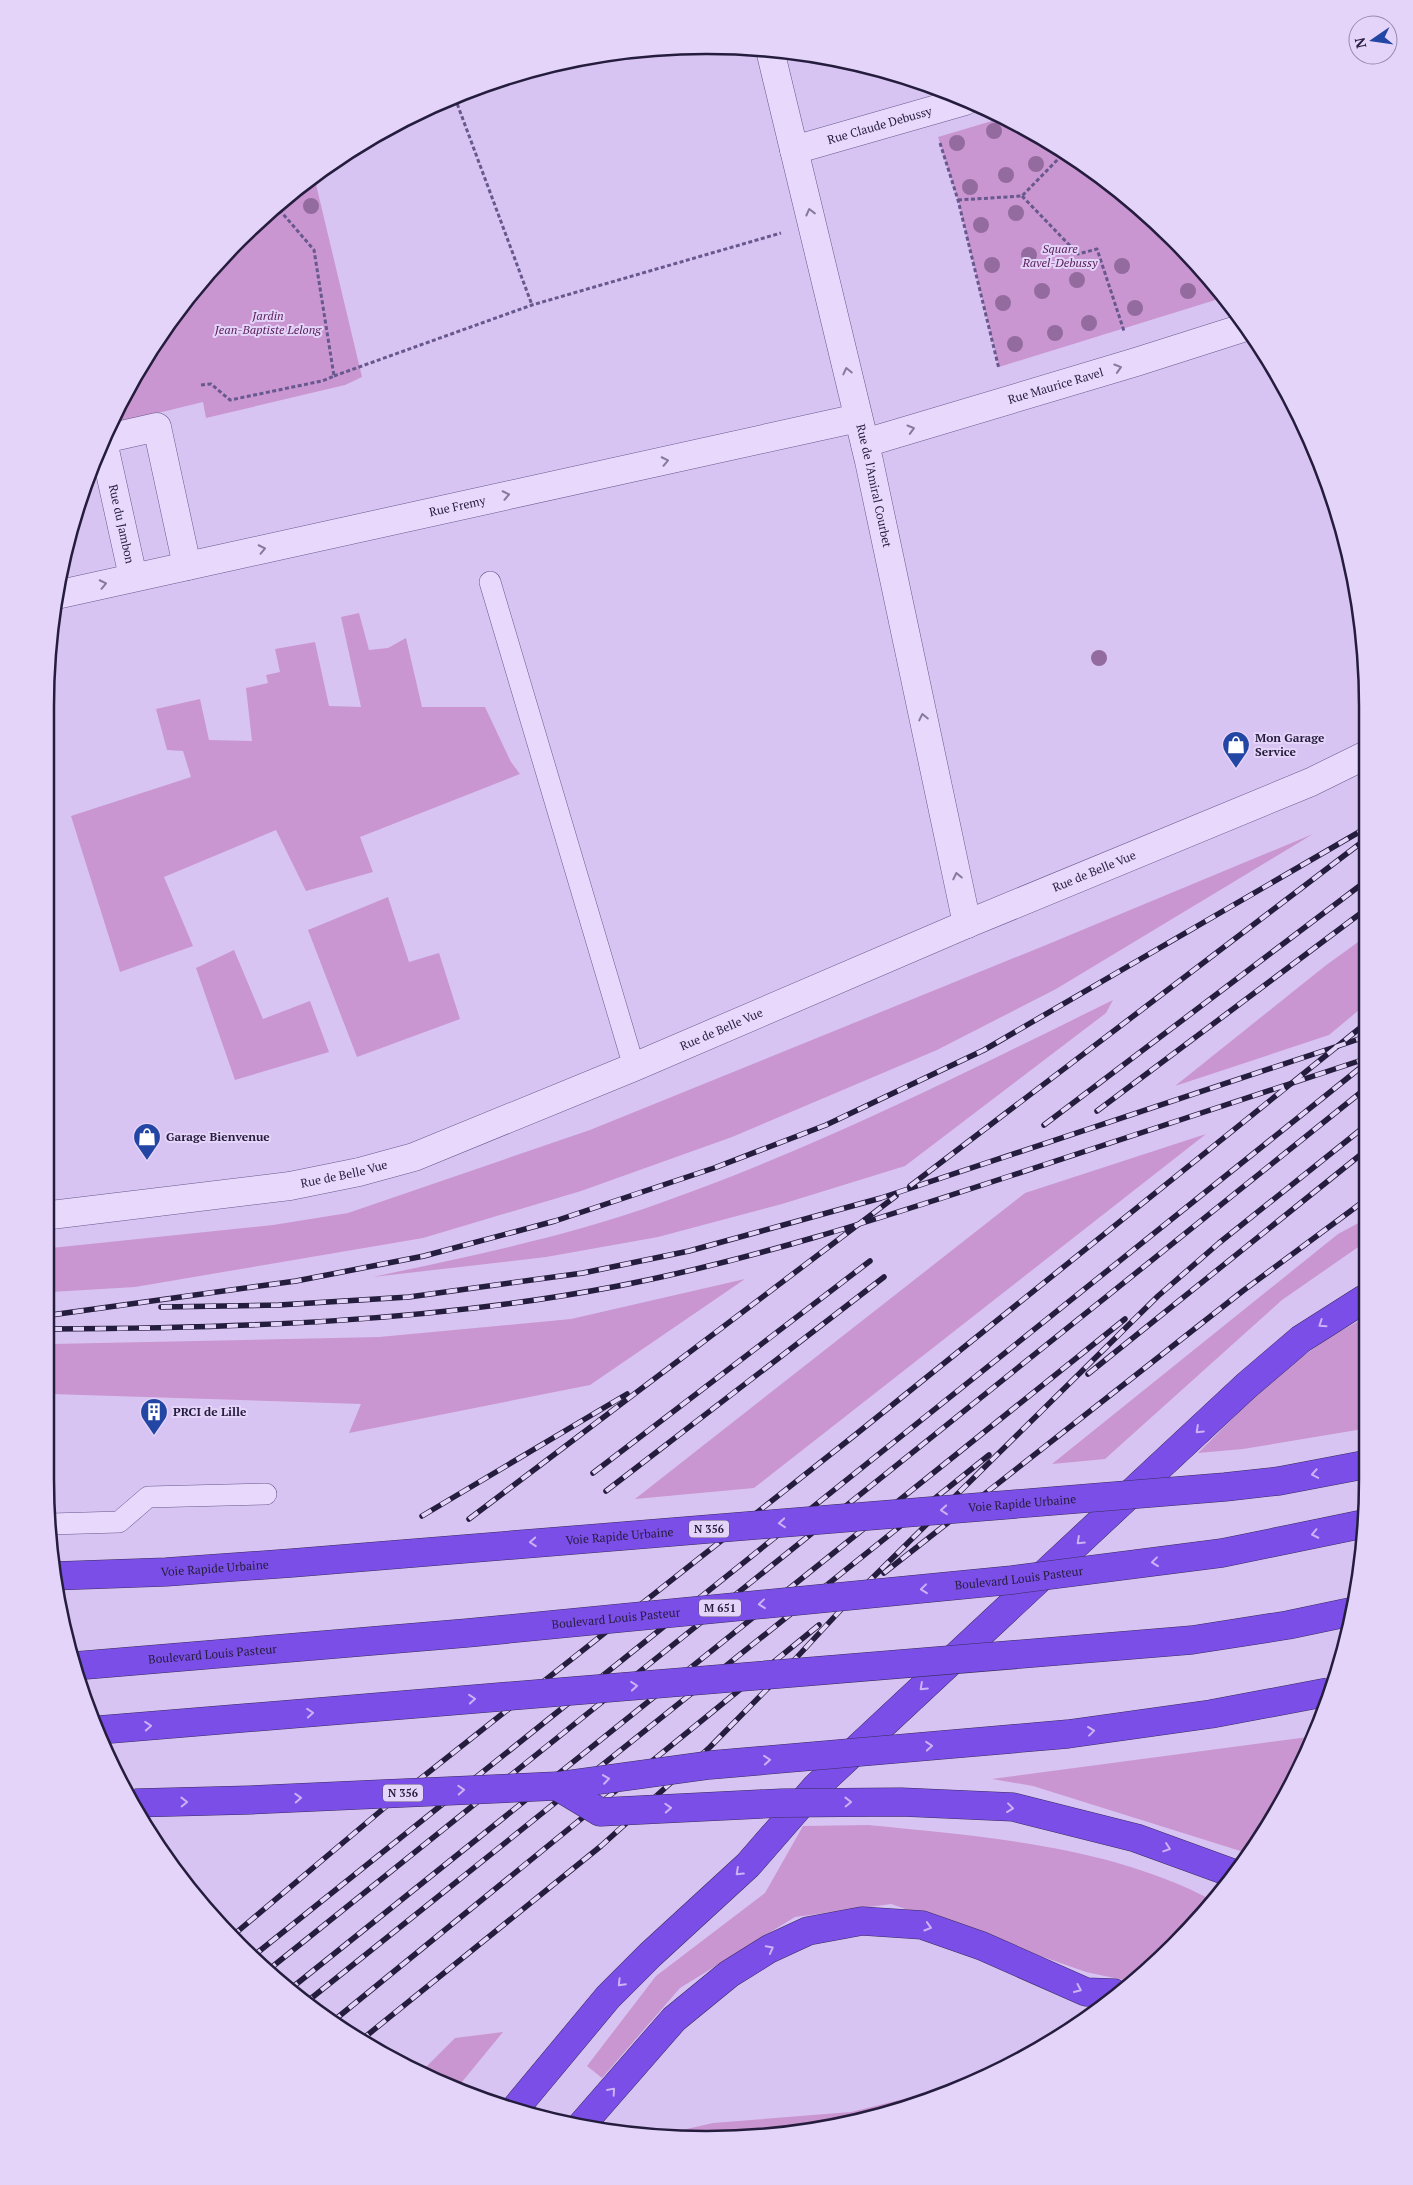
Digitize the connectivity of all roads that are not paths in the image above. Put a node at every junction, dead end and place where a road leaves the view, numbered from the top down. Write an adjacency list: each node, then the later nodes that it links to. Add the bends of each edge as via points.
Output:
1 (772, 57): 3 (street, Rue de l'Amiral Courbet)
2 (957, 103): 3 (street, Rue Claude Debussy)
3 (794, 150): 5 (street, Rue de l'Amiral Courbet, one-way to 3)
4 (1239, 329): 5 (street, Rue Maurice Ravel, one-way to 4, via 1011,400)
5 (862, 430): 8 (street, Rue Fremy, one-way to 5); 13 (street, Rue de l'Amiral Courbet, one-way to 5)
6 (113, 436): 8 (street, via 155,420)
7 (106, 452): 9 (street, Rue du Jambon)
8 (187, 566): 9 (street, Rue Fremy)
9 (133, 578): 11 (street, Rue Fremy, one-way to 9)
10 (490, 582): 14 (lane)
11 (64, 592)
12 (1359, 759): 13 (street, Rue de Belle Vue)
13 (967, 924): 14 (street, Rue de Belle Vue)
14 (634, 1067): 15 (street, Rue de Belle Vue, via 450,1144 359,1172 232,1194)
15 (54, 1215)
16 (1359, 1301): 30 (highway, one-way to 30, via 1301,1339 1246,1386 816,1787 748,1865 608,1997)
17 (1359, 1466): 21 (highway, Voie Rapide Urbaine / N 356, one-way to 21, bridge, via 1279,1481 1225,1487 292,1563)
18 (266, 1494): 19 (lane, via 148,1497 119,1522)
19 (55, 1524)
20 (1358, 1525): 23 (highway, Boulevard Louis Pasteur / M 651, one-way to 23, bridge, via 1222,1553 1012,1580 467,1633)
21 (61, 1576)
22 (1345, 1613): 25 (highway, one-way to 22, bridge, via 1192,1640)
23 (81, 1665)
24 (1323, 1693): 26 (highway, N 356, one-way to 24, bridge, via 710,1765 1096,1730 1212,1714)
25 (104, 1730)
26 (557, 1786): 27 (highway, N 356, one-way to 26, bridge); 28 (highway, one-way to 28, bridge, via 600,1812 713,1805 901,1802 1013,1807 1136,1838)
27 (139, 1802)
28 (1227, 1871)
29 (1107, 1994): 31 (highway, one-way to 29, via 674,2019 729,1974 769,1949 808,1931 862,1922 922,1925 982,1946 1086,1992)
30 (519, 2104)
31 (587, 2120)

